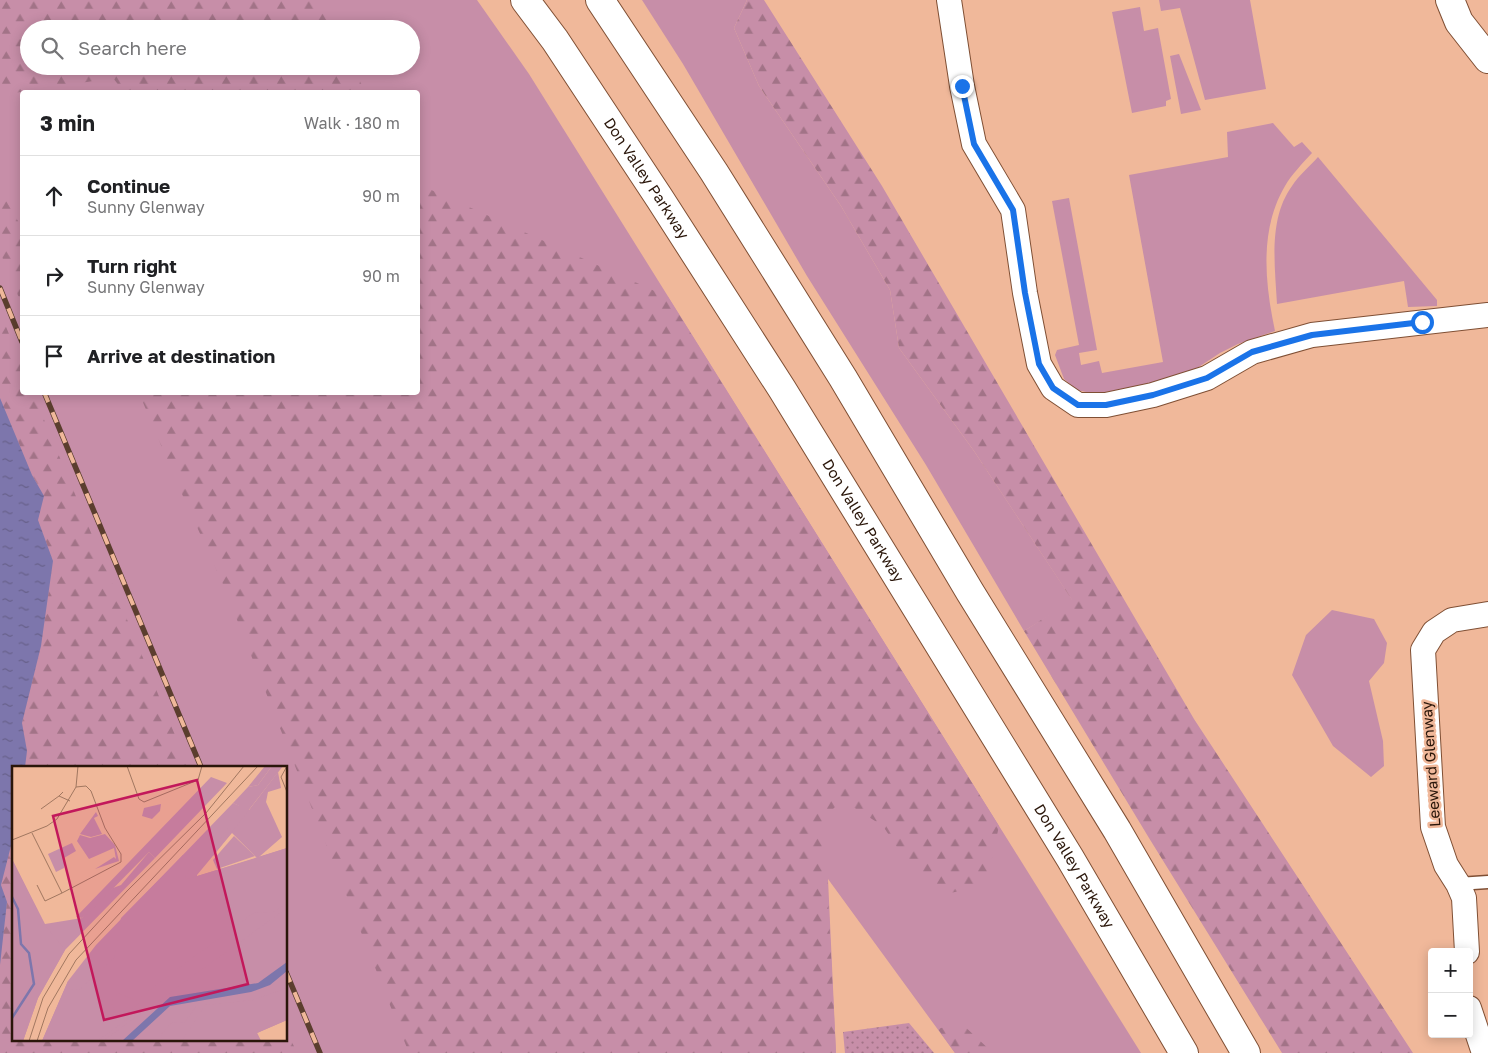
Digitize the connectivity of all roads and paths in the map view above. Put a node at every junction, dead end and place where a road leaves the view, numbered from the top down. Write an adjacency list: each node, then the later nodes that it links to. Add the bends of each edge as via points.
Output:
1 (526, 0): 12 (main road, Don Valley Parkway, via 660,199 782,389 1070,858)
2 (600, 0): 13 (main road, via 720,181 844,378 970,592 1117,830)
3 (949, 0): 6 (street, via 974,144 1013,210 1039,364 1053,388 1078,405 1106,405 1153,395 1207,378 1252,352 1312,335)
4 (1450, 0): 5 (main road, via 1459,22)
5 (1488, 59)
6 (1488, 315)
7 (1488, 614): 9 (street, Leeward Glenway, via 1452,620 1434,632 1423,650 1434,827 1446,865)
8 (1488, 882): 9 (lane)
9 (1458, 884): 10 (street, Leeward Glenway, via 1464,898)
10 (1466, 948)
11 (1473, 1020): 14 (street)
12 (1184, 1053)
13 (1246, 1053)
14 (1484, 1053)

